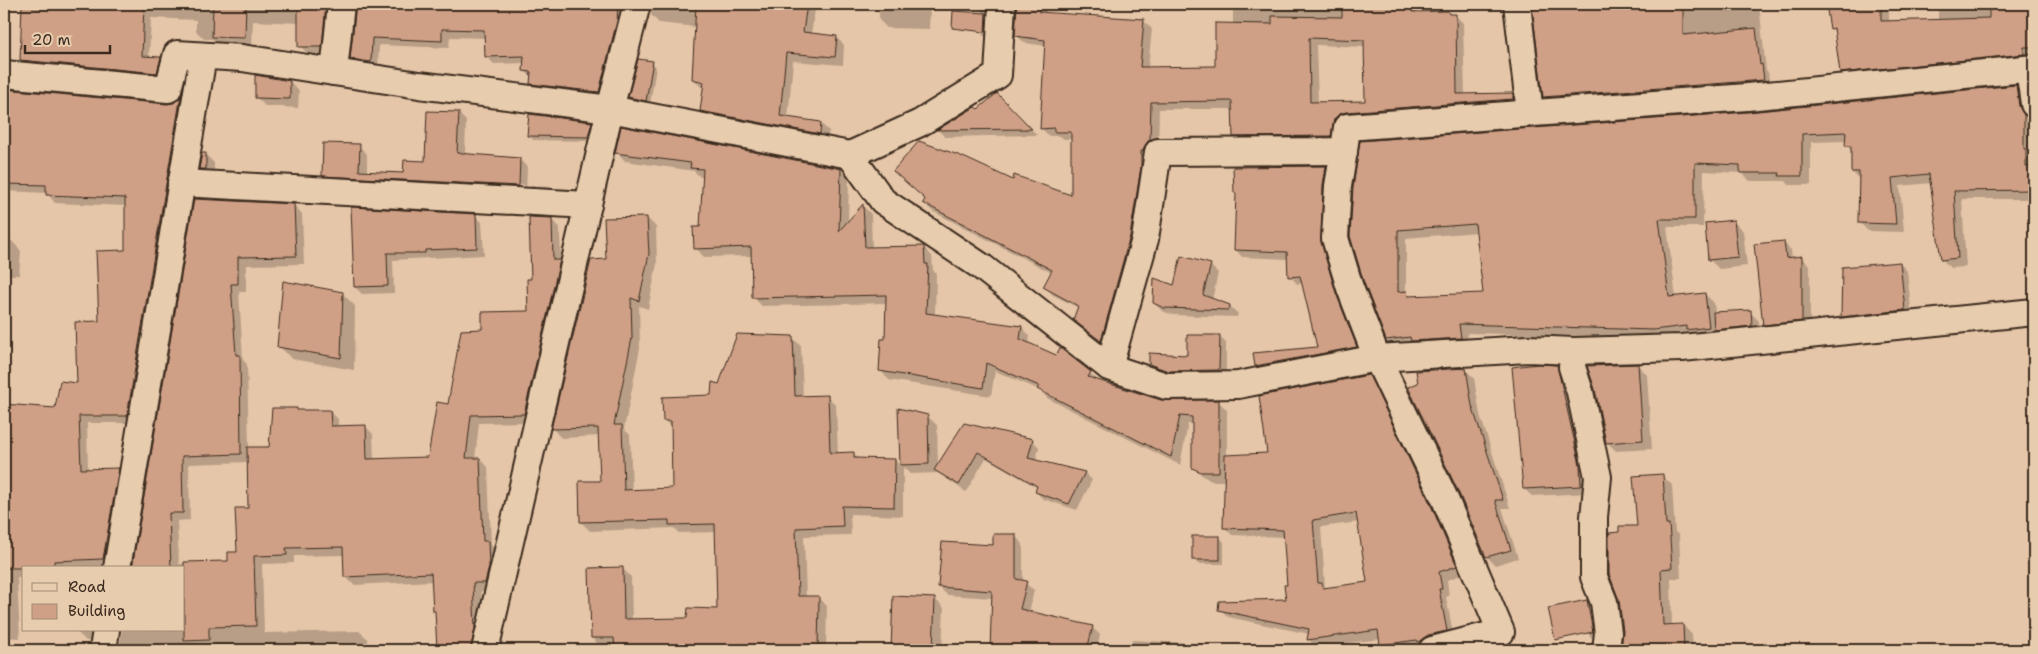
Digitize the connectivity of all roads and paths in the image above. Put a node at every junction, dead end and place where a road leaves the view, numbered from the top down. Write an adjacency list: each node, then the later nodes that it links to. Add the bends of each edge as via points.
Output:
1 (341, 4): 7 (street)
2 (637, 4): 10 (street)
3 (1002, 4): 13 (street, via 998,75 920,122)
4 (1517, 4): 11 (street)
5 (203, 56): 7 (street, via 242,58); 8 (street, via 177,54 168,88); 14 (street)
6 (2031, 68): 9 (street); 11 (street, via 1747,97)
7 (334, 72): 10 (street)
8 (4, 74)
9 (2034, 104)
10 (610, 109): 13 (street); 15 (street)
11 (1530, 113): 12 (street, via 1347,127)
12 (1344, 151): 18 (street, via 1335,238); 19 (street, via 1158,152 1145,239)
13 (850, 155): 19 (street, via 883,201 982,267)
14 (181, 183): 15 (street); 20 (street)
15 (588, 205): 23 (street)
16 (2034, 312): 17 (street, via 1682,348)
17 (1574, 351): 18 (street, via 1528,349); 25 (street, via 1572,367 1598,477 1594,577 1604,602 1608,633)
18 (1376, 358): 19 (street, via 1238,385 1166,386); 24 (street, via 1444,497 1501,632)
19 (1109, 368)
20 (117, 566)
21 (106, 632): 22 (street)
22 (103, 650)
23 (485, 650)
24 (1432, 650)
25 (1606, 650)

